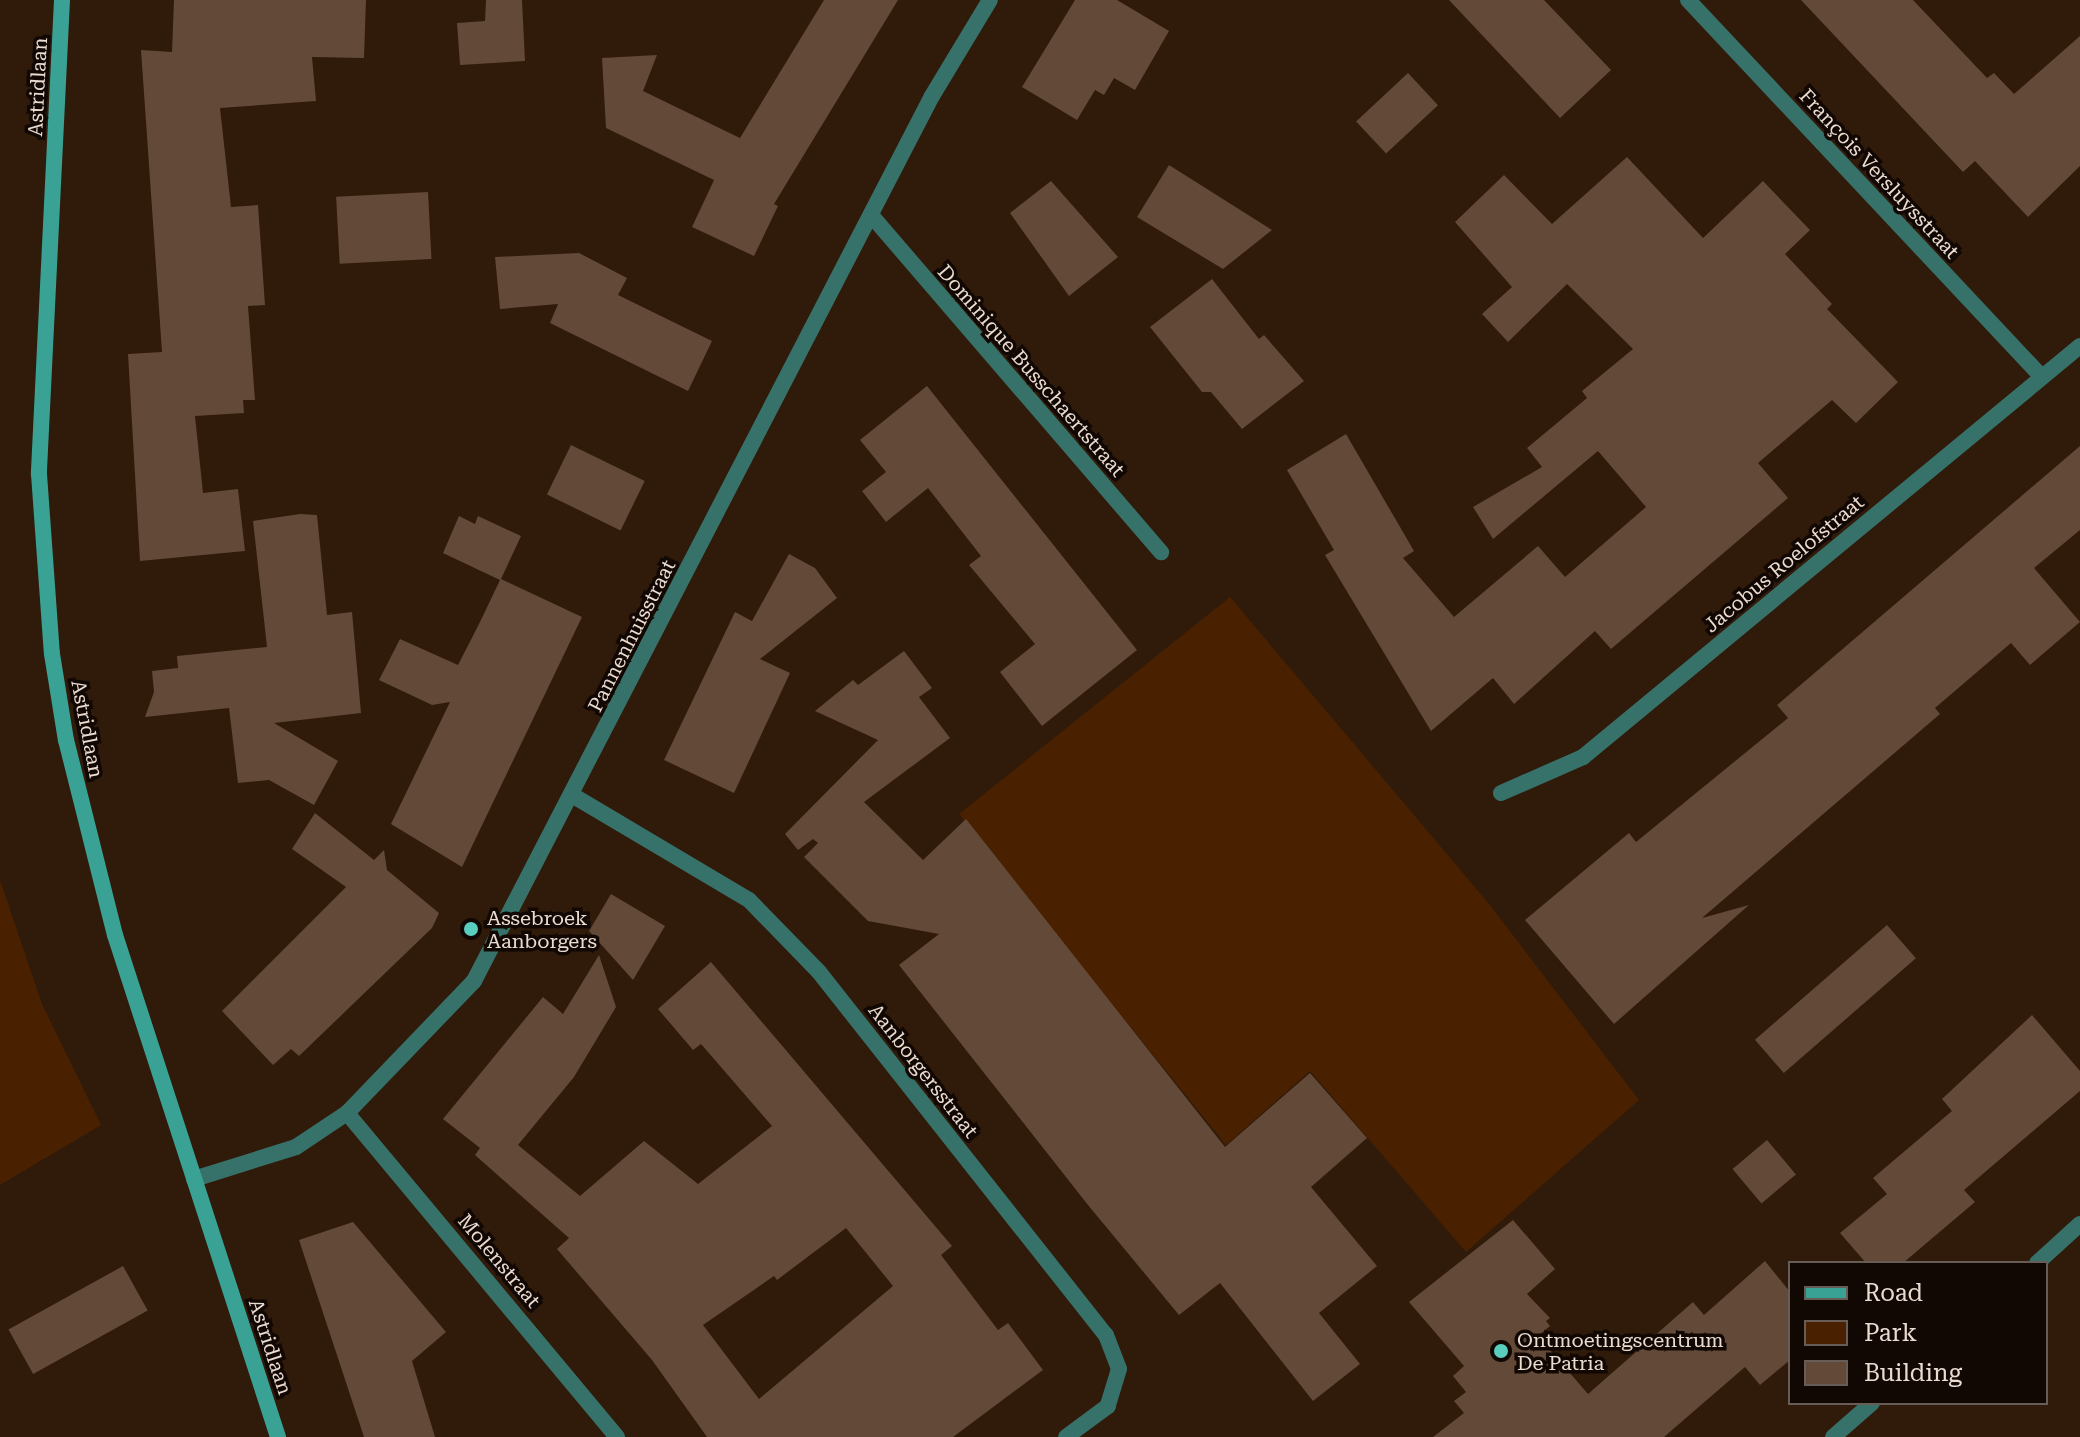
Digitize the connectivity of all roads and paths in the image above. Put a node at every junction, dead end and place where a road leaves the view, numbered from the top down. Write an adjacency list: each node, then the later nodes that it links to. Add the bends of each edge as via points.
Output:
1 (62, 0): 11 (main road, Astridlaan, via 39,474 47,612 66,740 97,868)
2 (990, 0): 4 (street, Pannenhuisstraat, via 932,96)
3 (1688, 0): 6 (street, François Versluysstraat)
4 (871, 215): 7 (street, Dominique Busschaertstraat); 9 (street, Pannenhuisstraat)
5 (2080, 346): 6 (street, Jacobus Roelofstraat)
6 (2041, 376): 8 (street, Jacobus Roelofstraat, via 1583,757)
7 (1161, 552)
8 (1501, 793)
9 (572, 795): 10 (street, Pannenhuisstraat, via 474,981); 17 (street, Aanborgersstraat, via 749,900 819,972 1106,1335 1119,1369 1108,1406)
10 (347, 1113): 11 (street, Pannenhuisstraat, via 296,1147); 16 (street, Molenstraat)
11 (194, 1179): 15 (main road, Astridlaan)
12 (2080, 1224): 13 (street)
13 (2039, 1261)
14 (1870, 1405): 18 (street)
15 (278, 1437)
16 (617, 1437)
17 (1066, 1437)
18 (1833, 1437)

